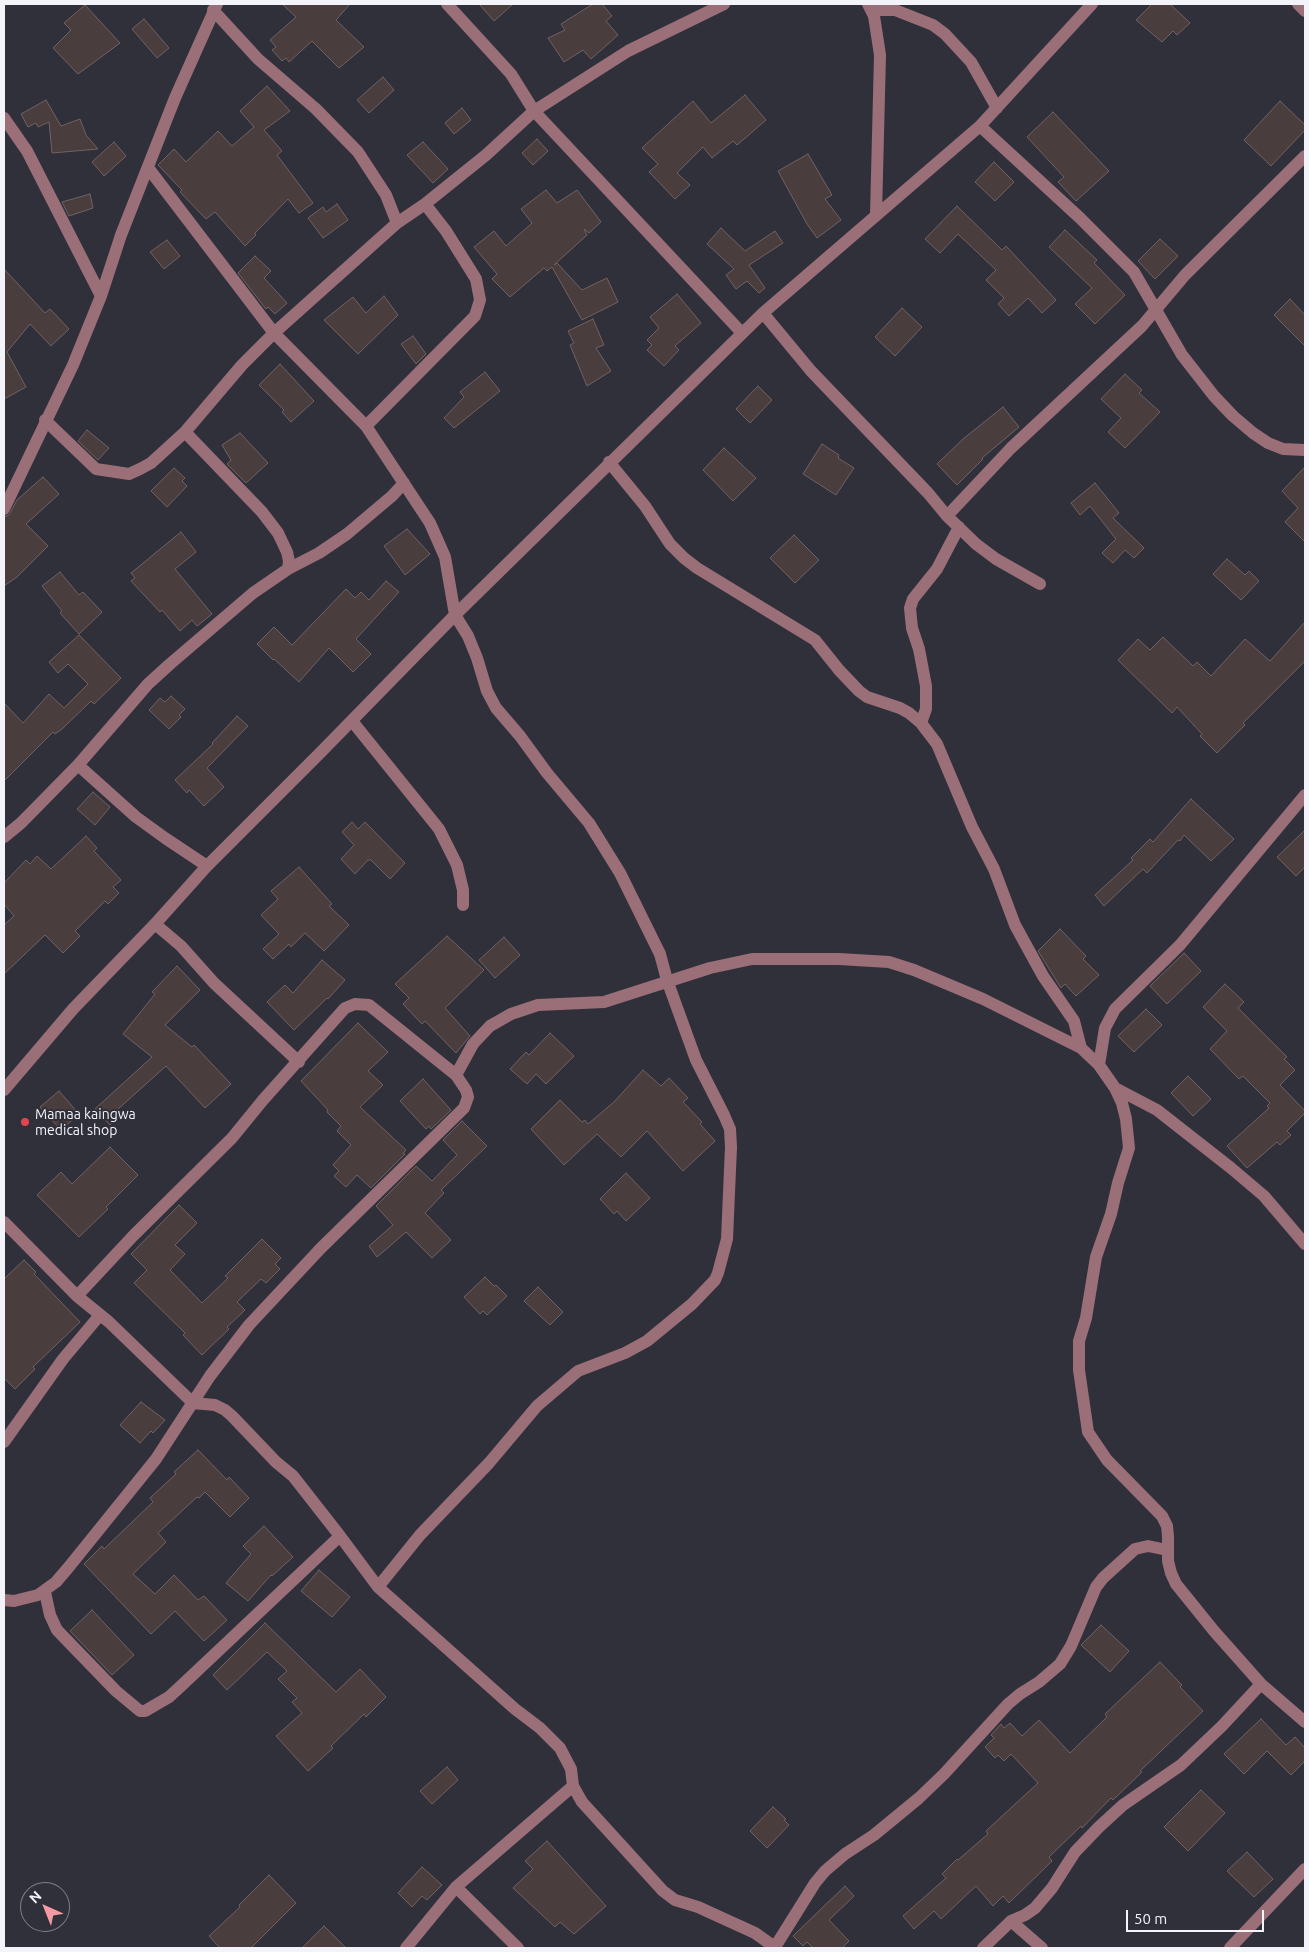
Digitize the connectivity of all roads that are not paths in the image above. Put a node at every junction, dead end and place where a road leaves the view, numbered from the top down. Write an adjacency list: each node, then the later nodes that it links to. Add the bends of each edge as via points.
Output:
1 (446, 4): 9 (street, via 511,74)
2 (724, 4): 9 (street, via 628,51)
3 (1092, 4): 8 (street)
4 (1298, 4): 7 (street)
5 (215, 7): 13 (street, via 175,98); 16 (street, via 258,59 358,152 386,195)
6 (870, 7): 8 (street, via 895,10 933,25 945,34 971,62); 15 (street, via 880,54)
7 (1305, 11)
8 (997, 108): 11 (street)
9 (534, 111): 14 (street); 21 (street)
10 (4, 118): 17 (street, via 27,152)
11 (980, 126): 15 (street); 18 (street, via 1134,272)
12 (1305, 156): 18 (street, via 1191,268)
13 (149, 169): 17 (street); 20 (street)
14 (425, 204): 16 (street); 23 (street, via 446,230 476,279 480,300 475,316)
15 (876, 215): 19 (street)
16 (397, 224): 20 (street)
17 (101, 296): 22 (street, via 73,365)
18 (1156, 311): 25 (street, via 1182,355 1233,416 1268,443 1283,449); 29 (street, via 1011,448)
19 (763, 313): 21 (street); 29 (street, via 811,371)
20 (274, 333): 23 (street); 24 (street)
21 (742, 333): 26 (street)
22 (45, 420): 24 (street, via 96,469 129,474 151,463); 28 (street)
23 (366, 426): 27 (street)
24 (185, 432): 31 (street, via 278,533 287,552)
25 (1305, 450)
26 (609, 462): 33 (street); 35 (street, via 684,558 815,640 867,697 900,708)
27 (404, 483): 31 (street, via 347,534); 33 (street, via 430,523 445,557)
28 (4, 509)
29 (948, 516): 30 (street)
30 (959, 528): 32 (street, via 996,559); 35 (street, via 937,569 913,599 910,608 926,686)
31 (288, 569): 36 (street, via 253,593 148,684)
32 (1040, 584)
33 (455, 615): 34 (street); 42 (street, via 468,636 492,700 589,824 620,873 660,954)
34 (352, 721): 39 (street); 40 (street, via 439,830 457,865)
35 (922, 723): 43 (street, via 945,762 994,869 1015,925 1043,976 1074,1021)
36 (78, 765): 38 (street); 39 (street, via 136,817)
37 (1305, 795): 45 (street, via 1180,945 1115,1009 1105,1028)
38 (4, 837)
39 (206, 866): 41 (street)
40 (464, 905)
41 (155, 924): 44 (street); 48 (street, via 73,1009)
42 (667, 980): 43 (street, via 752,959 889,962 972,994); 46 (street, via 604,1002 538,1005 511,1014 490,1026 473,1044); 57 (street, via 696,1060 730,1129 727,1239 715,1280 692,1304 647,1341 625,1353 578,1370 537,1406 489,1463 420,1535)
43 (1081, 1048): 45 (street)
44 (299, 1062): 46 (street, via 345,1008 362,1003 369,1004); 51 (street, via 232,1138)
45 (1099, 1065): 47 (street)
46 (456, 1075): 53 (street, via 468,1097 464,1108 286,1284 232,1347)
47 (1115, 1088): 50 (street, via 1157,1110 1250,1183 1276,1208); 56 (street, via 1126,1120 1129,1148 1093,1271 1079,1341 1080,1382 1088,1432 1107,1460 1162,1516 1168,1536)
48 (4, 1090)
49 (4, 1222): 51 (street)
50 (1305, 1244)
51 (77, 1296): 52 (street)
52 (100, 1315): 53 (street); 54 (street, via 63,1359)
53 (193, 1402): 55 (street, via 225,1410 293,1476); 58 (street, via 156,1458 79,1555)
54 (4, 1442)
55 (340, 1536): 57 (street); 58 (street, via 169,1697 145,1711 140,1711 116,1691 57,1630)
56 (1167, 1550): 60 (street, via 1176,1584); 68 (street, via 1148,1546 1135,1549 1103,1578 1060,1664 1008,1704 919,1798 825,1871)
57 (378, 1587): 62 (street, via 547,1734 567,1760)
58 (45, 1592): 59 (street, via 30,1598)
59 (4, 1600)
60 (1261, 1684): 61 (street); 65 (street, via 1181,1765 1123,1805 1099,1827 1075,1852 1044,1898 1025,1915)
61 (1305, 1722)
62 (573, 1786): 64 (street); 68 (street, via 582,1802 663,1891 675,1900 755,1933)
63 (1305, 1869): 71 (street)
64 (456, 1888): 66 (street); 67 (street)
65 (1011, 1921): 69 (street); 70 (street)
66 (406, 1948)
67 (518, 1948)
68 (775, 1948)
69 (983, 1948)
70 (1042, 1948)
71 (1230, 1948)

